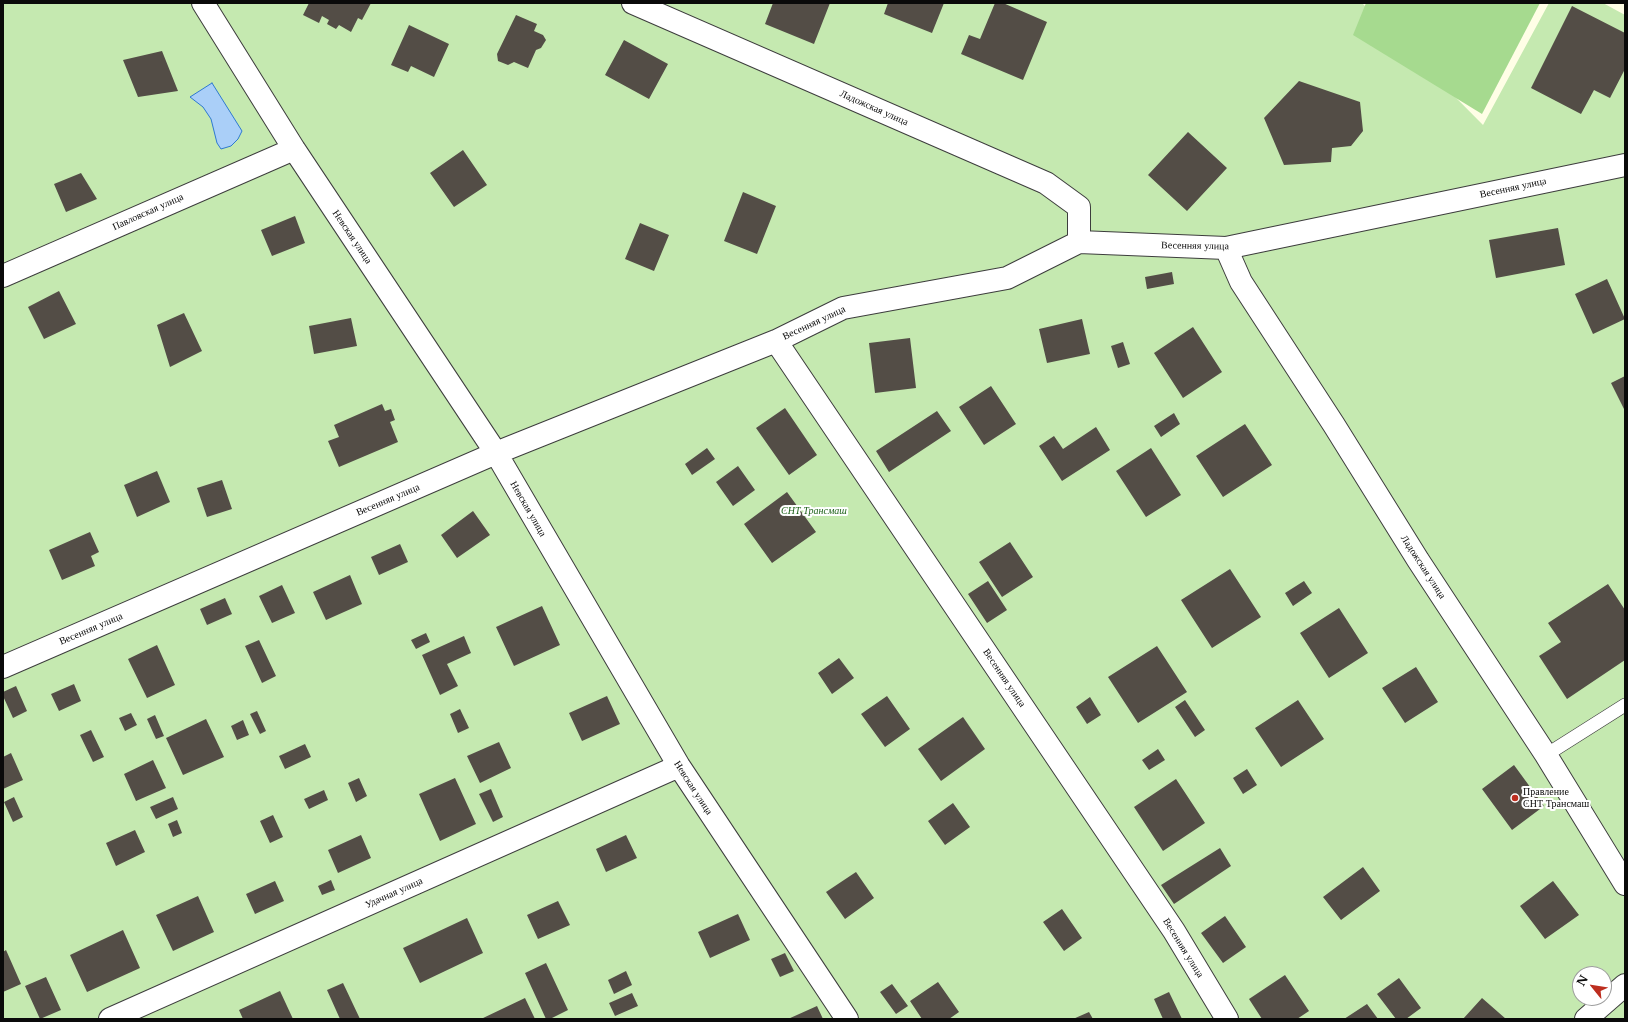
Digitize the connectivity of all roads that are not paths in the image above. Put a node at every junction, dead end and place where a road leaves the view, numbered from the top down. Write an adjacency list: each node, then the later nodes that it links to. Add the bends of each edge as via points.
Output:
1 (202, 3): 3 (street, Невская улица)
2 (634, 3): 5 (street, Ладожская улица, via 1046,183 1079,207)
3 (294, 149): 7 (street, Павловская улица); 9 (street, Невская улица)
4 (1625, 165): 6 (street, Весенняя улица)
5 (1079, 242): 6 (street, Весенняя улица); 8 (street, Весенняя улица, via 1006,278 843,308)
6 (1226, 248): 12 (street, Ладожская улица, via 1241,282)
7 (3, 276)
8 (776, 340): 9 (street, Весенняя улица); 18 (street, Весенняя улица, via 1174,931)
9 (496, 453): 10 (street, Весенняя улица); 13 (street, Невская улица)
10 (3, 667)
11 (1625, 705): 12 (lane)
12 (1546, 755): 14 (street, Ладожская улица)
13 (679, 766): 16 (street, Удачная улица); 17 (street, Невская улица)
14 (1625, 884)
15 (1625, 985): 19 (street)
16 (110, 1019)
17 (847, 1019)
18 (1227, 1019)
19 (1586, 1019)

